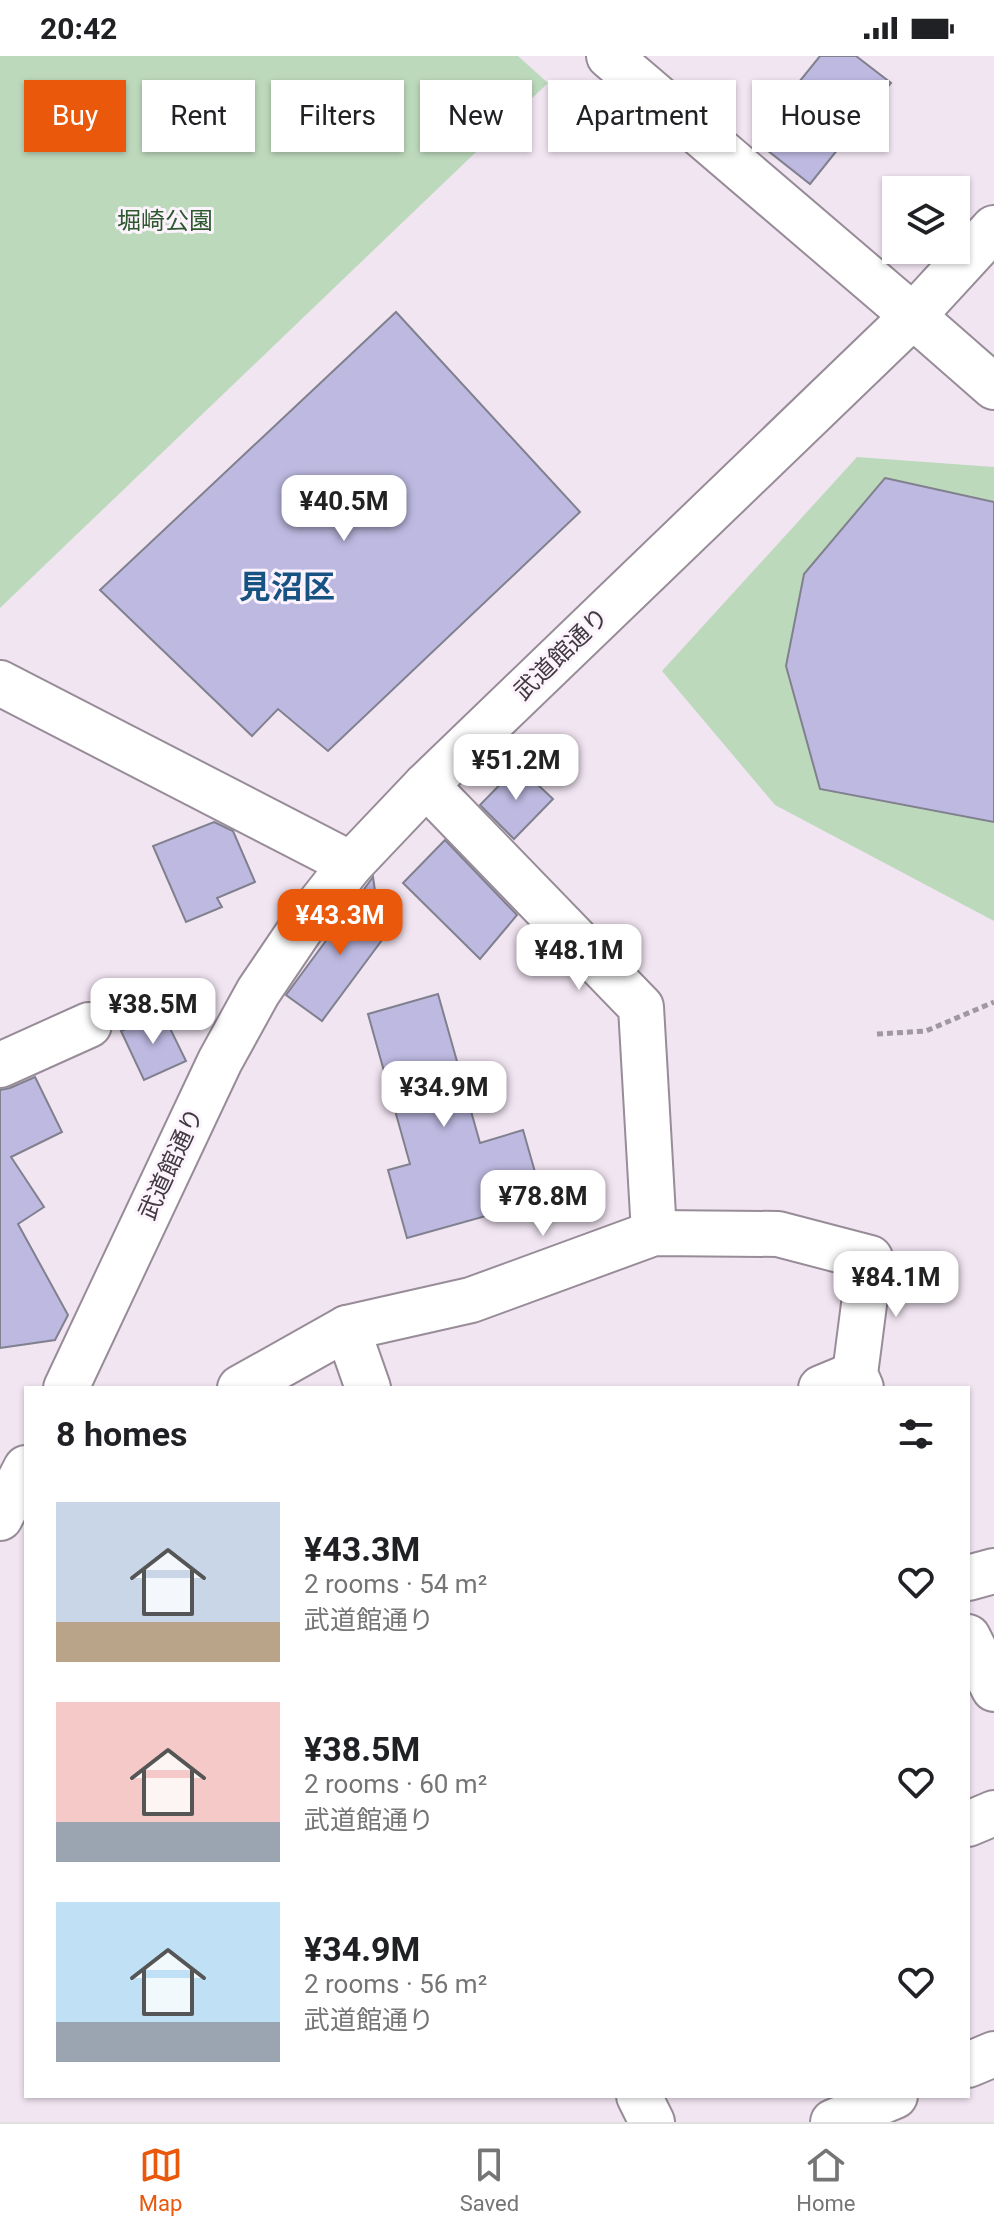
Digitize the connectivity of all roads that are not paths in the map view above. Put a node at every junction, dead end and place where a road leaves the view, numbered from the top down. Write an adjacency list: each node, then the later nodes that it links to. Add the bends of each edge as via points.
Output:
1 (609, 56): 3 (street)
2 (994, 228): 3 (street, 武道館通り)
3 (913, 316): 4 (street); 6 (street, 武道館通り)
4 (994, 387)
5 (0, 683): 7 (street)
6 (426, 785): 7 (street, 武道館通り); 10 (street, via 641,1007)
7 (351, 864): 13 (street, 武道館通り, via 266,980 220,1061)
8 (89, 1025): 9 (street)
9 (0, 1065)
10 (654, 1233): 11 (street, via 471,1300); 12 (street, via 778,1234 870,1258)
11 (347, 1328): 14 (street); 15 (street)
12 (846, 1383)
13 (67, 1386)
14 (244, 1386)
15 (367, 1386)
16 (24, 1472): 18 (street)
17 (24, 1509): 18 (street)
18 (0, 1521)
19 (994, 1571): 20 (street)
20 (970, 1577)
21 (970, 1641): 22 (street)
22 (994, 1689)
23 (994, 1813): 24 (street)
24 (970, 1823)
25 (994, 2054): 26 (street)
26 (970, 2064)
27 (640, 2098): 29 (street)
28 (890, 2098): 30 (street)
29 (652, 2122)
30 (833, 2122)

